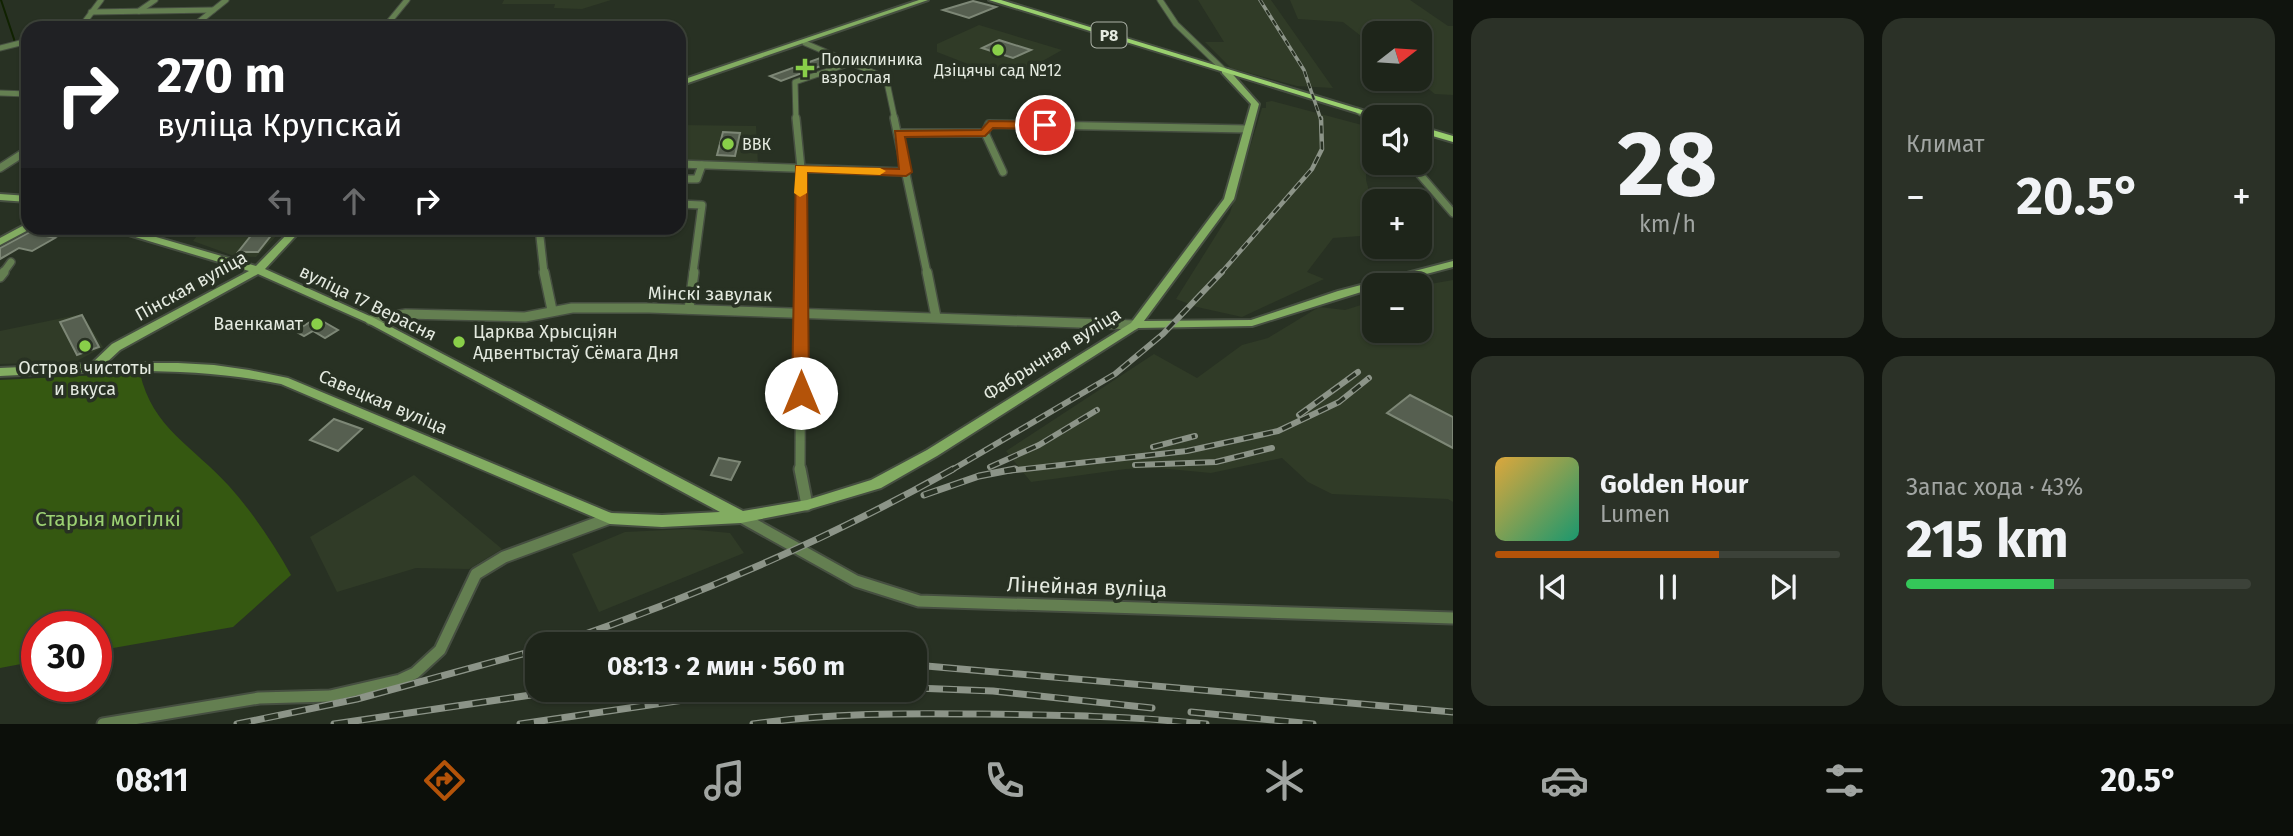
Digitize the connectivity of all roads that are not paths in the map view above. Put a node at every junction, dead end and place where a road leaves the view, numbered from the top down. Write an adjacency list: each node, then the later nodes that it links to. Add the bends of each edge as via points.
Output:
1 (101, 0): 10 (street)
2 (155, 0): 9 (street)
3 (226, 0): 8 (street)
4 (407, 0): 13 (street)
5 (925, 0): 15 (street)
6 (993, 0): 18 (main road, Р8)
7 (1160, 0): 18 (street, Фабрычная вуліца, via 1175,24)
8 (213, 10): 9 (street); 12 (street)
9 (139, 11): 10 (street)
10 (91, 12): 11 (street)
11 (85, 21)
12 (200, 21)
13 (390, 21)
14 (21, 43): 16 (street)
15 (805, 43): 17 (street); 19 (street)
16 (0, 48)
17 (854, 62): 26 (street, via 886,78); 34 (street, via 795,82)
18 (1225, 71): 22 (main road, Р8); 25 (street, Фабрычная вуліца, via 1255,104)
19 (686, 82)
20 (0, 93): 21 (street)
21 (21, 94)
22 (1359, 111): 23 (main road, Р8); 24 (street)
23 (1362, 112)
24 (1362, 113)
25 (1247, 129): 27 (street, via 989,124); 57 (street, Фабрычная вуліца, via 1229,199)
26 (899, 133): 27 (street); 35 (street)
27 (985, 133): 36 (street)
28 (1432, 133): 29 (main road)
29 (1453, 139)
30 (21, 154): 33 (street)
31 (686, 164): 32 (street)
32 (702, 165): 34 (street); 38 (street, via 697,179)
33 (0, 168)
34 (801, 168): 35 (street); 54 (street)
35 (906, 172): 55 (street)
36 (1003, 172)
37 (1420, 175): 42 (street)
38 (686, 178)
39 (0, 197): 40 (street)
40 (21, 199)
41 (686, 204): 52 (street, via 702,205)
42 (1453, 213)
43 (21, 230): 47 (street)
44 (140, 235): 50 (street, вуліца 17 Верасня)
45 (291, 235): 50 (street, Пінская вуліца)
46 (540, 235): 53 (street)
47 (0, 242)
48 (11, 262): 51 (street)
49 (1453, 264): 57 (street, via 1252,323)
50 (258, 270): 56 (street, вуліца 17 Верасня); 58 (street, Пінская вуліца, via 116,347)
51 (0, 277)
52 (689, 309): 53 (street, Мінскі завулак); 54 (street, Мінскі завулак)
53 (551, 310): 56 (street, Мінскі завулак, via 525,317 406,314)
54 (801, 312): 55 (street, Мінскі завулак); 60 (street, via 800,475)
55 (936, 317): 57 (street, Мінскі завулак)
56 (370, 320): 62 (street, вуліца 17 Верасня)
57 (1135, 325): 60 (street, Фабрычная вуліца, via 876,484)
58 (95, 366): 59 (street, Савецкая вуліца); 61 (street, Савецкая вуліца, via 224,371 284,381)
59 (0, 372)
60 (807, 505): 62 (street, Фабрычная вуліца)
61 (610, 517): 62 (street, Савецкая вуліца, via 662,521); 64 (street, via 504,557 476,574 440,650 400,680 330,696 259,698)
62 (741, 517): 63 (street, Лінейная вуліца, via 856,583 919,601)
63 (1453, 618)
64 (103, 724)

